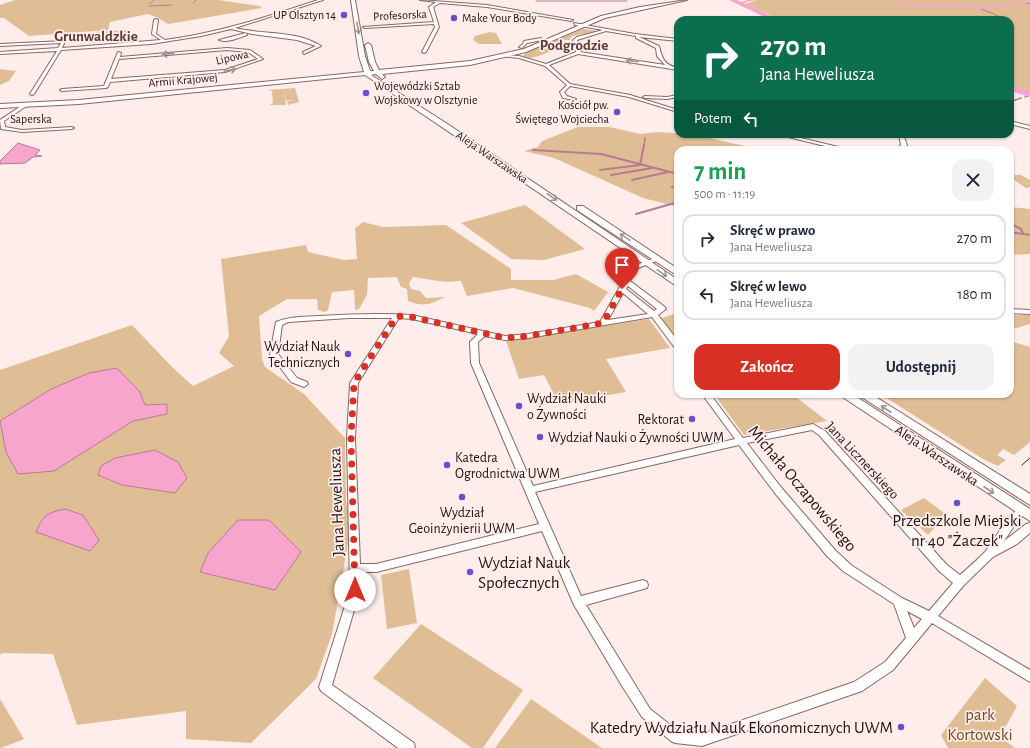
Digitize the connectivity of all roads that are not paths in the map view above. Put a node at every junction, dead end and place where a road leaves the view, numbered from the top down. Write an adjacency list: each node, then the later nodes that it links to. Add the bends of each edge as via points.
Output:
1 (321, 0): 14 (street)
2 (353, 0): 37 (main road, one-way to 37)
3 (358, 0): 8 (main road)
4 (422, 0): 7 (street)
5 (671, 0): 12 (main road, via 617,10)
6 (685, 0): 12 (main road, via 628,10)
7 (439, 2): 11 (street, Profesorska, via 431,9); 12 (street, via 492,7)
8 (361, 11)
9 (363, 18): 13 (main road)
10 (156, 20): 19 (street, via 153,32)
11 (436, 23): 13 (street, Profesorska); 25 (street, Profesorska, via 438,27)
12 (578, 23): 15 (street); 29 (main road); 36 (main road, via 521,47 482,58)
13 (365, 27): 36 (main road)
14 (230, 28): 16 (street); 19 (street)
15 (606, 30): 17 (street); 28 (street, via 575,40 579,48)
16 (247, 34): 20 (street); 27 (street, via 292,37 319,46)
17 (635, 35): 21 (street); 31 (street, via 658,47 659,56)
18 (0, 39): 23 (street, via 4,42)
19 (163, 40): 22 (street)
20 (221, 40)
21 (674, 40)
22 (122, 44): 24 (street); 30 (street)
23 (1, 45): 24 (street, via 64,42)
24 (59, 49): 26 (street); 41 (street)
25 (424, 52)
26 (0, 53)
27 (304, 53)
28 (578, 53): 32 (street); 33 (street, one-way to 28, via 597,58)
29 (517, 55): 32 (street); 36 (main road, via 456,65)
30 (117, 58): 38 (street); 38 (street, Lipowa, one-way to 30, via 225,71 261,59 249,51 235,49)
31 (665, 63): 33 (street); 34 (street)
32 (546, 65): 39 (street)
33 (658, 65): 34 (street)
34 (670, 68): 35 (street)
35 (674, 68)
36 (377, 72): 37 (main road, Armii Krajowej); 56 (main road, Aleja Warszawska, one-way to 36)
37 (367, 73): 46 (main road, Armii Krajowej); 57 (main road, Aleja Warszawska, one-way to 57)
38 (108, 81): 40 (street, via 106,87)
39 (569, 85): 42 (street); 44 (street, via 562,92 566,97)
40 (62, 90)
41 (32, 94)
42 (630, 96): 43 (street); 49 (street)
43 (674, 97)
44 (574, 99)
45 (0, 102): 46 (main road, Armii Krajowej)
46 (26, 104): 48 (main road, Armii Krajowej); 50 (street, Saperska)
47 (0, 106): 48 (main road, Armii Krajowej)
48 (18, 106): 50 (street, Saperska)
49 (674, 109)
50 (2, 120): 52 (street, Saperska, via 3,128 11,131)
51 (1014, 123): 53 (street)
52 (72, 128)
53 (1030, 128)
54 (796, 138): 55 (street)
55 (830, 146)
56 (657, 259): 57 (street); 58 (main road, Aleja Warszawska)
57 (647, 262): 59 (street, via 636,267); 60 (main road, Aleja Warszawska, one-way to 60)
58 (674, 270)
59 (626, 281): 61 (street); 64 (street, via 662,309)
60 (674, 281)
61 (622, 289): 64 (street); 66 (street)
62 (1014, 311): 63 (street)
63 (1030, 312)
64 (654, 315): 66 (street); 68 (street)
65 (397, 316): 67 (street, via 412,317); 69 (street, via 373,315 280,321 274,354 294,380); 81 (street, Jana Heweliusza, via 354,383 351,438)
66 (603, 323): 67 (street, via 528,336 505,338)
67 (482, 334): 74 (street, via 474,342 475,363 503,433)
68 (674, 341)
69 (304, 384)
70 (709, 398): 73 (street, Michała Oczapowskiego)
71 (850, 398): 77 (main road, Aleja Warszawska, one-way to 77)
72 (869, 398): 75 (main road, Aleja Warszawska, one-way to 72)
73 (741, 442): 74 (street, Jana Licznerskiego); 82 (street, Jana Licznerskiego, via 813,427 822,433 943,568); 84 (street, Michała Oczapowskiego, via 831,553 847,568)
74 (530, 490): 78 (street)
75 (1013, 491): 76 (main road); 77 (main road, Aleja Warszawska)
76 (1030, 491)
77 (1028, 508): 80 (street, via 1014,520)
78 (545, 526): 81 (street, via 376,568); 85 (street)
79 (1030, 527): 80 (street, via 1014,541)
80 (989, 554): 82 (street)
81 (355, 568): 90 (street, Jana Heweliusza, via 355,590 324,687)
82 (960, 582): 86 (street)
83 (643, 585): 85 (street)
84 (898, 601): 86 (street, Michała Oczapowskiego); 87 (street)
85 (578, 602): 89 (street, via 646,713 675,737)
86 (932, 617): 87 (street); 88 (street, Michała Oczapowskiego)
87 (912, 639): 89 (street, via 889,666 858,687)
88 (1030, 676)
89 (701, 744)
90 (409, 748)

